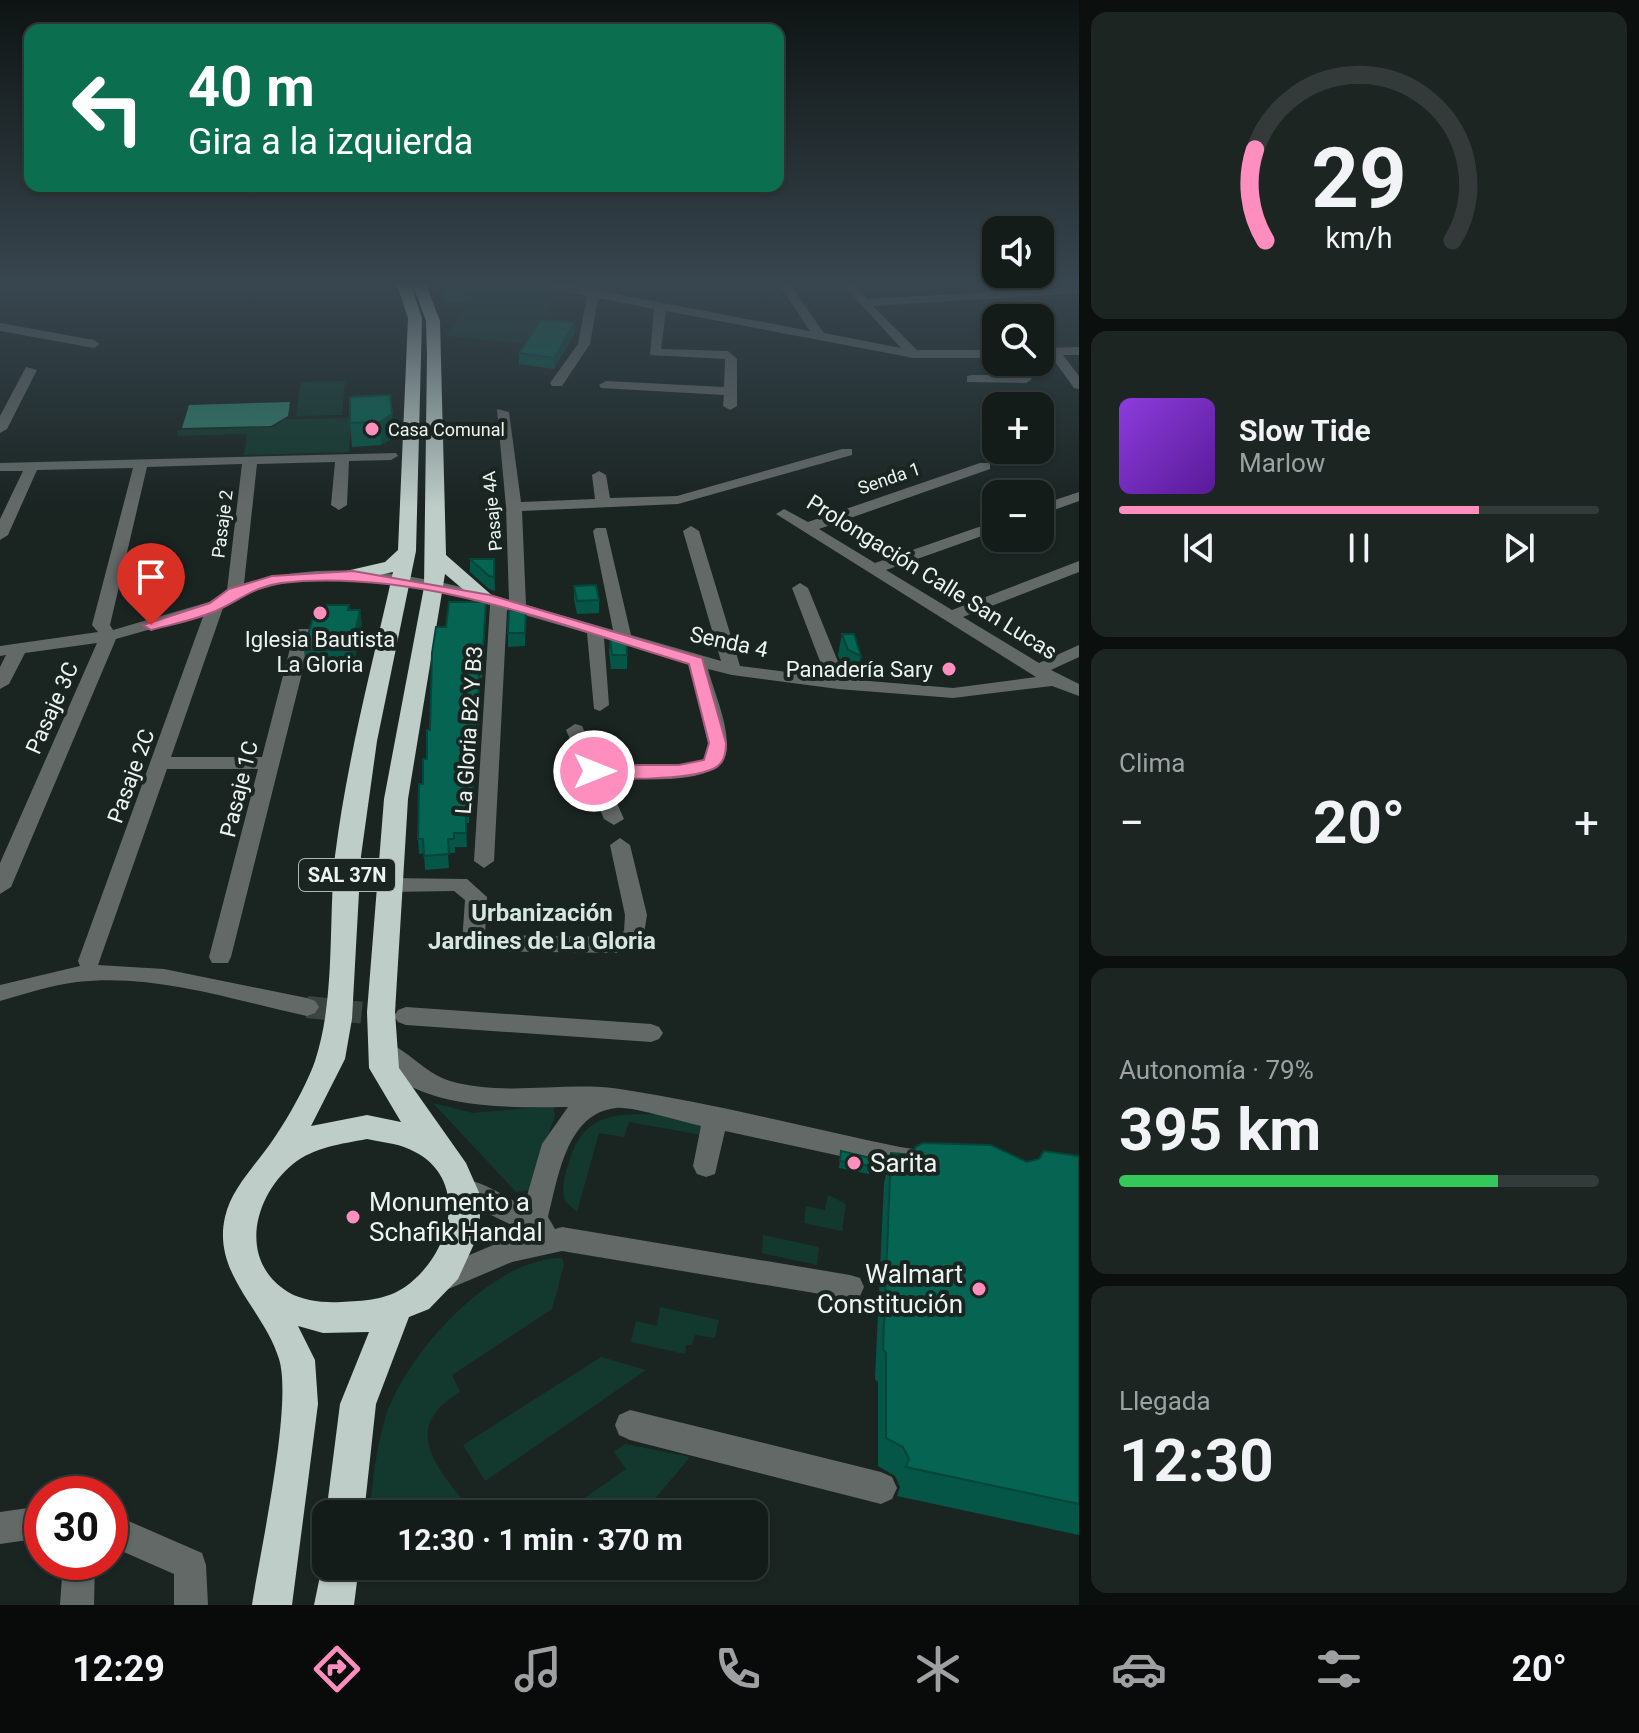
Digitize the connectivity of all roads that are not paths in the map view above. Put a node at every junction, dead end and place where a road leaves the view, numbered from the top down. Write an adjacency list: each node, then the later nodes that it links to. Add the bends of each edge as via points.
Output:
1 (414, 357): 36 (highway, SAL 37N)
2 (434, 357): 37 (highway, SAL 37N)
3 (575, 357): 9 (street)
4 (729, 357): 12 (street)
5 (1054, 359): 11 (street)
6 (31, 370): 15 (street)
7 (1025, 376): 8 (street, via 1029,384)
8 (972, 379)
9 (557, 383)
10 (606, 385): 12 (street)
11 (1079, 385)
12 (731, 391): 13 (street)
13 (730, 406)
14 (502, 412): 29 (street, Pasaje 4A)
15 (0, 429)
16 (847, 452): 26 (street, via 678,500)
17 (391, 456): 18 (street)
18 (342, 457): 19 (street); 27 (street)
19 (250, 460): 20 (street); 43 (street, Pasaje 2)
20 (141, 463): 21 (street); 52 (street, via 101,625)
21 (32, 466): 23 (street); 35 (street)
22 (985, 466): 31 (street, Senda 1)
23 (0, 467)
24 (599, 475): 26 (street)
25 (1079, 496): 28 (street)
26 (603, 503): 29 (street)
27 (339, 505)
28 (1054, 505)
29 (514, 507): 47 (street, Pasaje 4A)
30 (784, 514): 31 (street, Prolongación Calle San Lucas)
31 (806, 528): 39 (street, Prolongación Calle San Lucas)
32 (601, 531): 53 (street)
33 (691, 531): 57 (street)
34 (982, 531): 39 (street)
35 (0, 535)
36 (407, 551): 40 (highway, via 392,566); 41 (highway, SAL 37N)
37 (436, 557): 44 (highway, SAL 37N); 45 (highway)
38 (1079, 566): 49 (street)
39 (873, 569): 49 (street, Prolongación Calle San Lucas)
40 (353, 575): 41 (street); 43 (street, via 277,579); 48 (highway, via 383,589)
41 (402, 581): 44 (street); 48 (highway, SAL 37N)
42 (800, 588): 61 (street)
43 (235, 592): 46 (street)
44 (431, 599): 45 (highway); 71 (highway, SAL 37N, via 396,799)
45 (486, 599): 47 (street, Senda 4); 70 (street, La Gloria B2 Y B3)
46 (215, 606): 52 (street); 65 (street, Pasaje 2C)
47 (518, 607): 50 (street, Senda 4)
48 (394, 611): 83 (highway, SAL 37N, via 348,856 338,1019 330,1059)
49 (951, 616): 58 (street, Prolongación Calle San Lucas)
50 (595, 630): 53 (street, Senda 4); 63 (street)
51 (303, 633): 66 (street, Pasaje 1C)
52 (109, 636): 54 (street); 72 (street, Pasaje 3C)
53 (623, 638): 56 (street, Senda 4)
54 (9, 650): 60 (street)
55 (1079, 650): 58 (street)
56 (697, 661): 57 (street, Senda 4); 67 (street, via 718,743 710,764 679,770)
57 (732, 670): 61 (street, Senda 4)
58 (1038, 670): 59 (street, Prolongación Calle San Lucas)
59 (1054, 680): 61 (street, Senda 4, via 953,693); 62 (street, Prolongación Calle San Lucas)
60 (0, 684)
61 (838, 684)
62 (1079, 691)
63 (600, 705)
64 (575, 730): 67 (street)
65 (161, 763): 66 (street); 74 (street, Pasaje 2C)
66 (270, 763): 73 (street, Pasaje 1C)
67 (594, 771): 68 (street)
68 (614, 819)
69 (620, 845): 71 (street, via 636,915 635,935 616,945 473,943 476,897 459,884)
70 (484, 861)
71 (387, 885): 79 (highway, SAL 37N)
72 (0, 887)
73 (220, 957)
74 (89, 961)
75 (0, 993): 76 (street, via 77,974 109,973 162,977)
76 (307, 1007)
77 (406, 1016): 78 (street)
78 (651, 1033)
79 (383, 1050): 80 (street, via 424,1082 451,1091 506,1098); 82 (highway, SAL 37N, via 393,1087)
80 (615, 1098): 81 (street); 87 (street, via 579,1112 555,1144)
81 (715, 1119): 84 (street, via 900,1158); 85 (street)
82 (440, 1155): 83 (highway, SAL 37N, via 402,1133 354,1127 307,1139); 86 (highway, SAL 37N)
83 (275, 1159): 91 (highway, SAL 37N, via 248,1194 238,1225 241,1256)
84 (941, 1159)
85 (706, 1166)
86 (463, 1189): 87 (street); 89 (highway, SAL 37N, via 464,1237)
87 (533, 1222): 88 (street)
88 (562, 1239): 89 (street, via 508,1251); 90 (street)
89 (436, 1283): 92 (highway, SAL 37N)
90 (850, 1287)
91 (264, 1292): 92 (highway, SAL 37N, via 297,1312 324,1318 353,1319); 103 (highway, SAL 37N, via 297,1360 300,1404)
92 (395, 1309): 95 (highway, via 358,1404)
93 (630, 1425): 94 (street)
94 (881, 1488)
95 (347, 1500)
96 (24, 1525): 97 (street)
97 (0, 1528)
98 (128, 1537): 102 (street, via 190,1565)
99 (78, 1580): 101 (street)
100 (337, 1580): 104 (highway)
101 (77, 1605)
102 (191, 1605)
103 (272, 1605)
104 (334, 1605)

